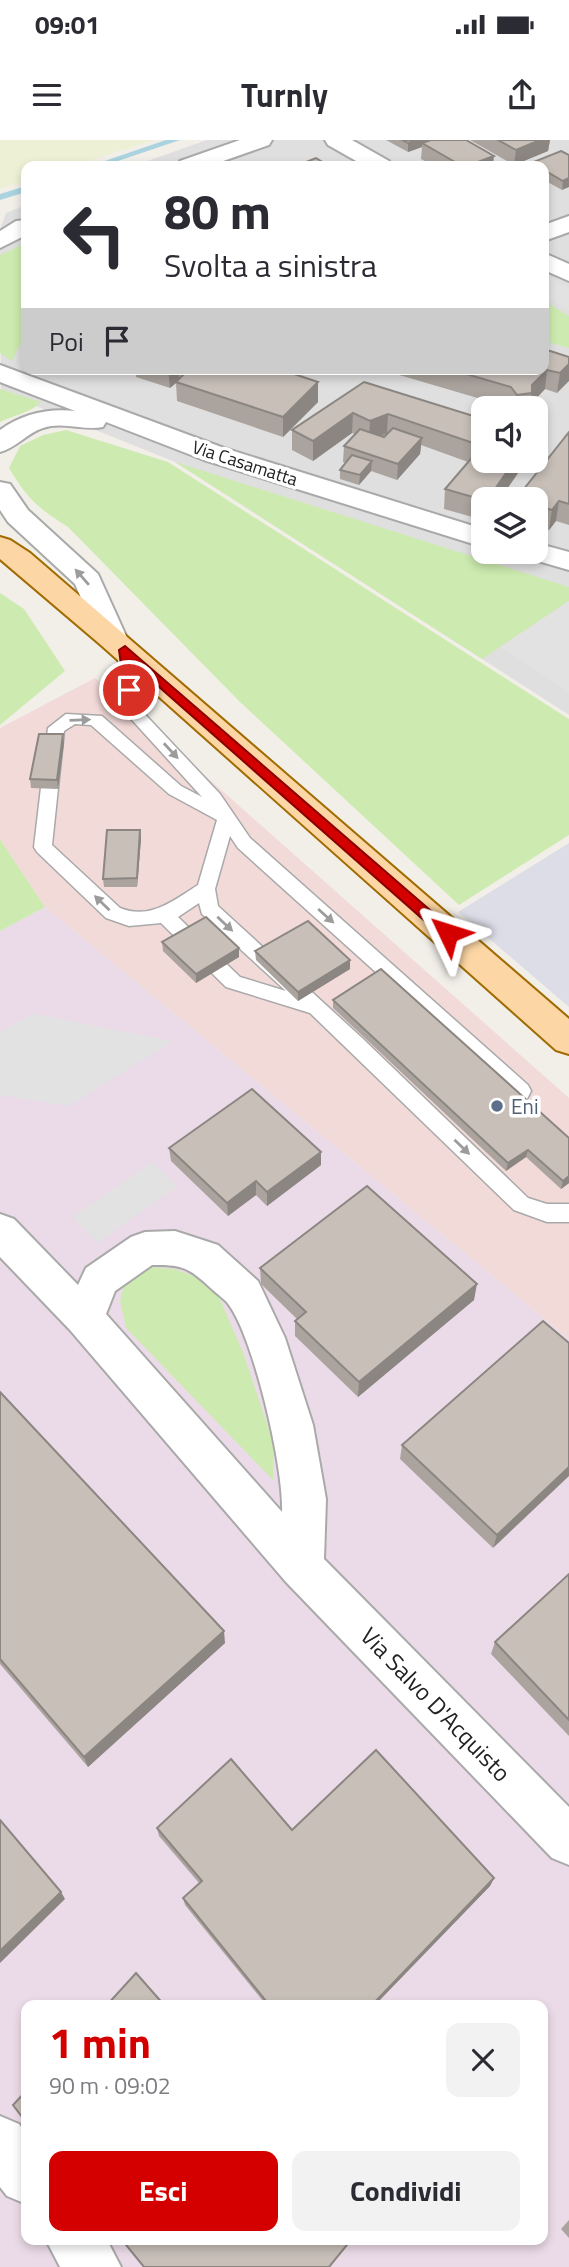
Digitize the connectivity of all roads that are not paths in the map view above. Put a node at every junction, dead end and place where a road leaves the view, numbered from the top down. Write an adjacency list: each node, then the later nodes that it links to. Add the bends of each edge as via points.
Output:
1 (261, 140): 3 (street)
2 (336, 140): 4 (street)
3 (202, 161)
4 (372, 161)
5 (569, 223): 9 (street)
6 (21, 226): 8 (street)
7 (21, 228): 10 (street)
8 (0, 231)
9 (549, 232)
10 (0, 241)
11 (549, 263): 12 (street)
12 (569, 274)
13 (3, 377): 15 (street, Via Casamatta)
14 (0, 444): 15 (street, via 17,428 66,417)
15 (214, 454): 18 (street, Via Casamatta)
16 (0, 490): 22 (street, one-way to 16, via 88,580 18,516)
17 (0, 533): 19 (main road)
18 (471, 534)
19 (10, 553): 22 (main road)
20 (548, 555): 21 (street)
21 (569, 561)
22 (118, 644): 23 (lane, one-way to 23, via 131,710); 32 (main road)
23 (227, 817): 24 (lane); 25 (lane, one-way to 23, via 129,919 113,913 43,846 56,728 72,718 96,720 175,790); 26 (lane, one-way to 26, via 244,843)
24 (206, 889): 25 (lane); 28 (lane, one-way to 28, via 209,909)
25 (165, 916): 28 (lane, via 233,982)
26 (393, 976): 27 (lane); 29 (lane)
27 (380, 999)
28 (316, 1008): 33 (lane)
29 (430, 1009): 31 (lane); 34 (lane)
30 (368, 1021): 33 (lane)
31 (419, 1034)
32 (569, 1040)
33 (355, 1043): 37 (lane)
34 (479, 1053): 36 (lane); 40 (lane, via 521,1091)
35 (409, 1060): 37 (lane)
36 (465, 1076)
37 (398, 1085): 39 (lane)
38 (450, 1099): 39 (lane)
39 (436, 1122): 40 (lane, one-way to 40)
40 (482, 1167): 41 (lane, via 521,1204 547,1213)
41 (569, 1213)
42 (0, 1231): 43 (street, Via Salvo D'Acquisto)
43 (84, 1318): 44 (street, Via Salvo D'Acquisto); 44 (street, via 100,1280 145,1249 175,1248 204,1257 244,1293 265,1338 292,1425 304,1499)
44 (302, 1567): 45 (street, Via Salvo D'Acquisto)
45 (569, 1840)
46 (0, 2143): 47 (street)
47 (21, 2170)
48 (77, 2245): 49 (street)
49 (94, 2267)

